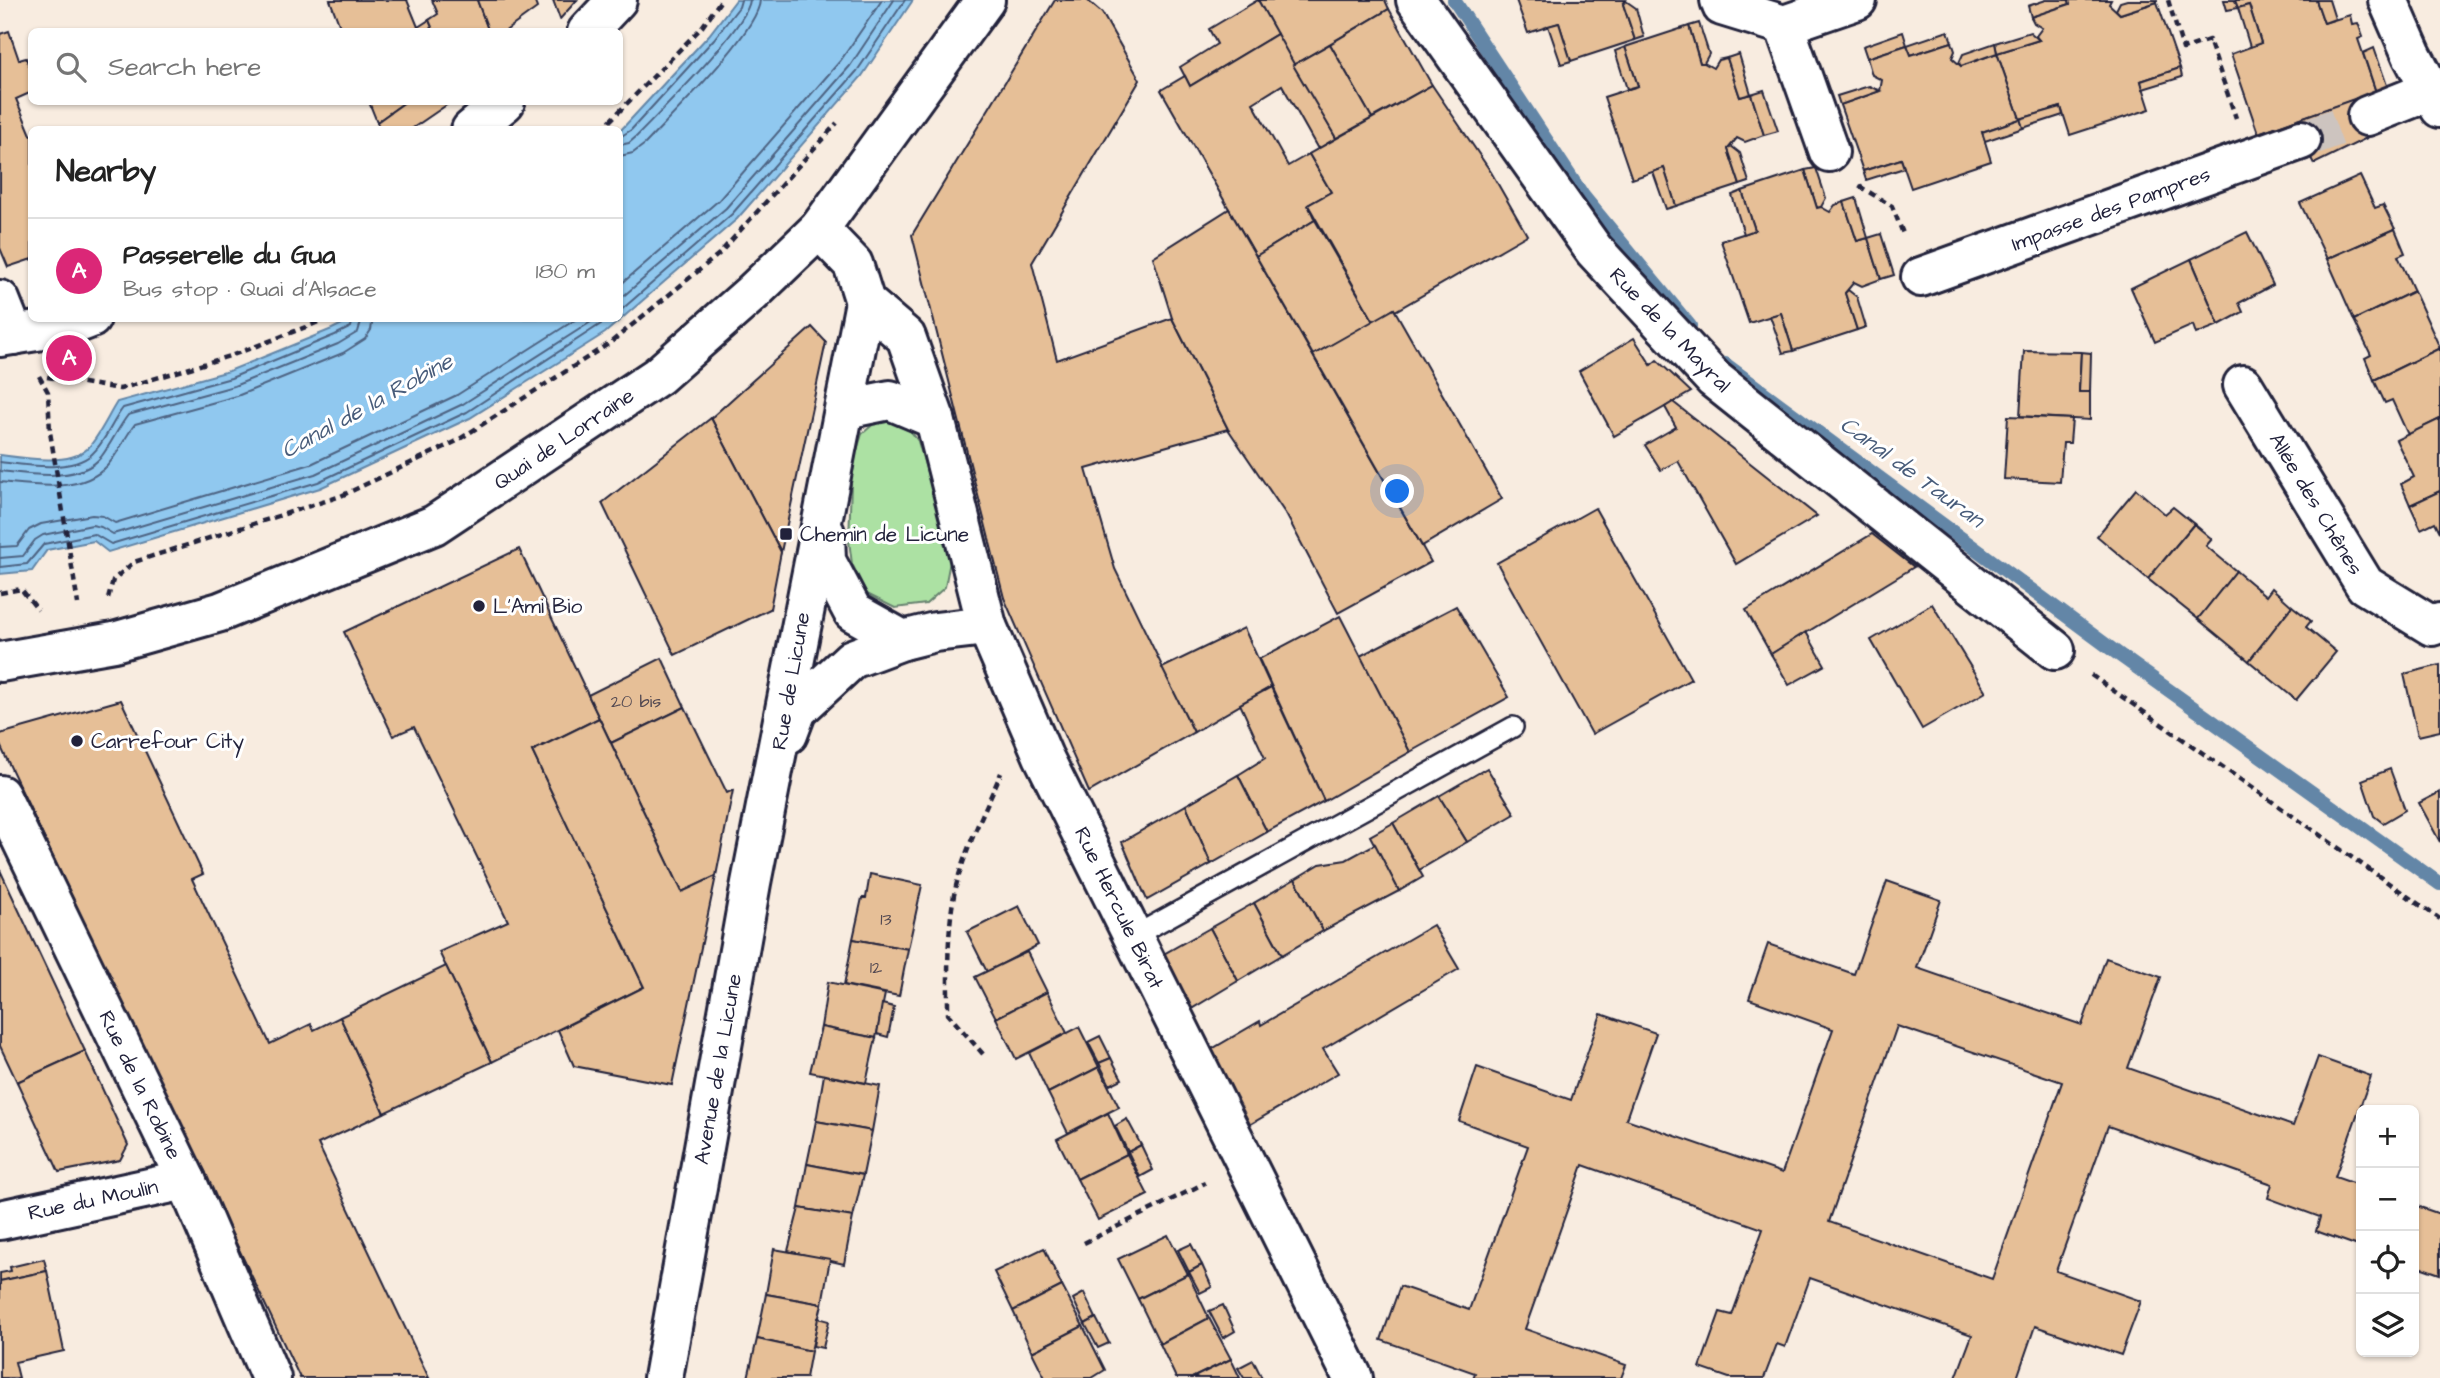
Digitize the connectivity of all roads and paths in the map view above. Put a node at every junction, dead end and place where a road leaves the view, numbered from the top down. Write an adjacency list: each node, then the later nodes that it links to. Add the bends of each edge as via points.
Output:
1 (617, 0): 10 (street)
2 (721, 0): 16 (path, via 702,27)
3 (985, 0): 20 (street, Quai de Lorraine)
4 (1416, 0): 36 (street, Rue de la Mayral, via 1594,250 1714,379)
5 (1720, 0): 9 (street, via 1722,6)
6 (1857, 0): 9 (street)
7 (2168, 0): 19 (path, via 2183,49 2209,40)
8 (2388, 0): 11 (street)
9 (1784, 25): 18 (street)
10 (591, 28)
11 (2436, 99): 14 (street)
12 (501, 105): 15 (street)
13 (843, 116): 31 (path, via 719,254 610,343 455,442 341,496 134,562 113,580)
14 (2367, 116)
15 (476, 126)
16 (605, 126)
17 (2301, 140): 19 (street, Impasse des Pampres)
18 (1829, 152): 21 (path, via 1843,176 1892,206)
19 (2249, 159): 21 (street, Impasse des Pampres)
20 (818, 229): 23 (street, via 853,264); 37 (street, Quai de Lorraine, via 658,376 435,525 220,612 114,642)
21 (1921, 277)
22 (0, 300): 26 (street)
23 (865, 302): 28 (street, Rue de Licune); 29 (street, Rue Hercule Birat, via 906,337)
24 (81, 322): 26 (street)
25 (319, 322): 32 (path, via 233,355 120,389 40,376 48,392 50,432)
26 (7, 336)
27 (2243, 385): 33 (street, Allée des Chênes, via 2365,585 2432,626)
28 (846, 409): 29 (street, via 890,400); 30 (street, Rue de Licune)
29 (935, 419): 34 (street, Rue Hercule Birat)
30 (824, 501): 35 (street, Rue de Licune, via 826,561 853,612); 40 (street, Rue de Licune)
31 (107, 602)
32 (78, 603)
33 (2440, 624)
34 (988, 626): 35 (street, Rue de Licune); 39 (street, Rue Hercule Birat)
35 (903, 640): 40 (street, Rue de Licune, via 852,659 797,710)
36 (2055, 650): 42 (path)
37 (0, 662)
38 (1513, 727): 43 (lane)
39 (1044, 756): 43 (street, Rue Hercule Birat); 44 (path, via 1002,772 954,894 947,1014)
40 (776, 762): 50 (street, Avenue de la Licune)
41 (0, 795): 46 (street, Rue de la Robine)
42 (2440, 919)
43 (1134, 936): 45 (street, Rue Hercule Birat)
44 (983, 1054)
45 (1246, 1163): 48 (path); 51 (street, Rue Hercule Birat)
46 (186, 1180): 47 (street, Rue du Moulin); 49 (street, Rue de la Robine)
47 (0, 1220)
48 (1084, 1243)
49 (271, 1378)
50 (663, 1378)
51 (1353, 1378)

